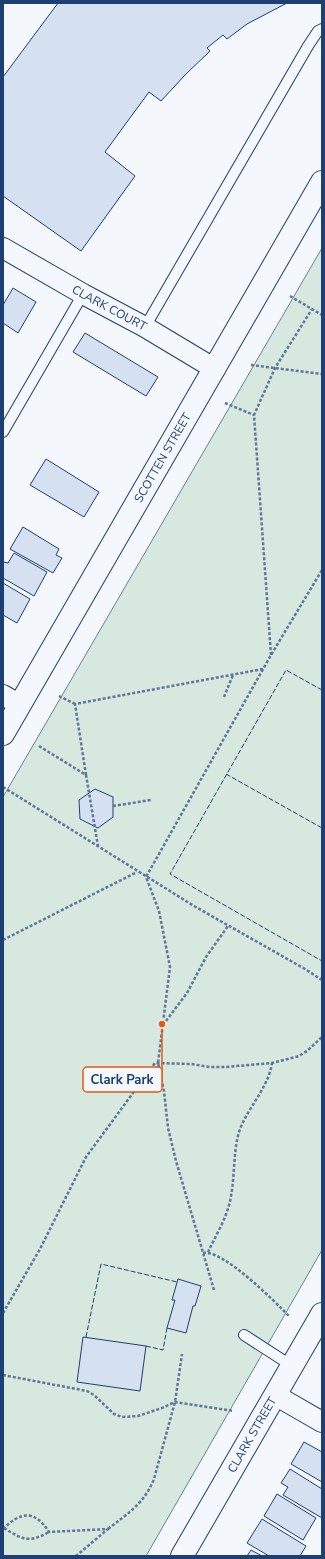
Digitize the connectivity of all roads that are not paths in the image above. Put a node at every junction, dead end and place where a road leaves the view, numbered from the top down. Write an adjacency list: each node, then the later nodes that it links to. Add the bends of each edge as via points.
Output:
1 (322, 29): 5 (lane, via 308,46)
2 (322, 182): 6 (street, SCOTTEN STREET)
3 (3, 248): 4 (street, CLARK COURT)
4 (83, 294): 5 (street, CLARK COURT); 7 (lane)
5 (145, 327): 6 (street, CLARK COURT)
6 (214, 369): 8 (street, SCOTTEN STREET)
7 (3, 432)
8 (12, 700): 9 (street, SCOTTEN STREET)
9 (3, 734)
10 (322, 1314): 12 (street, CLARK STREET)
11 (244, 1335): 12 (lane)
12 (292, 1366): 13 (street, CLARK STREET)
13 (275, 1395): 14 (street); 15 (street, CLARK STREET)
14 (322, 1422)
15 (182, 1556)

